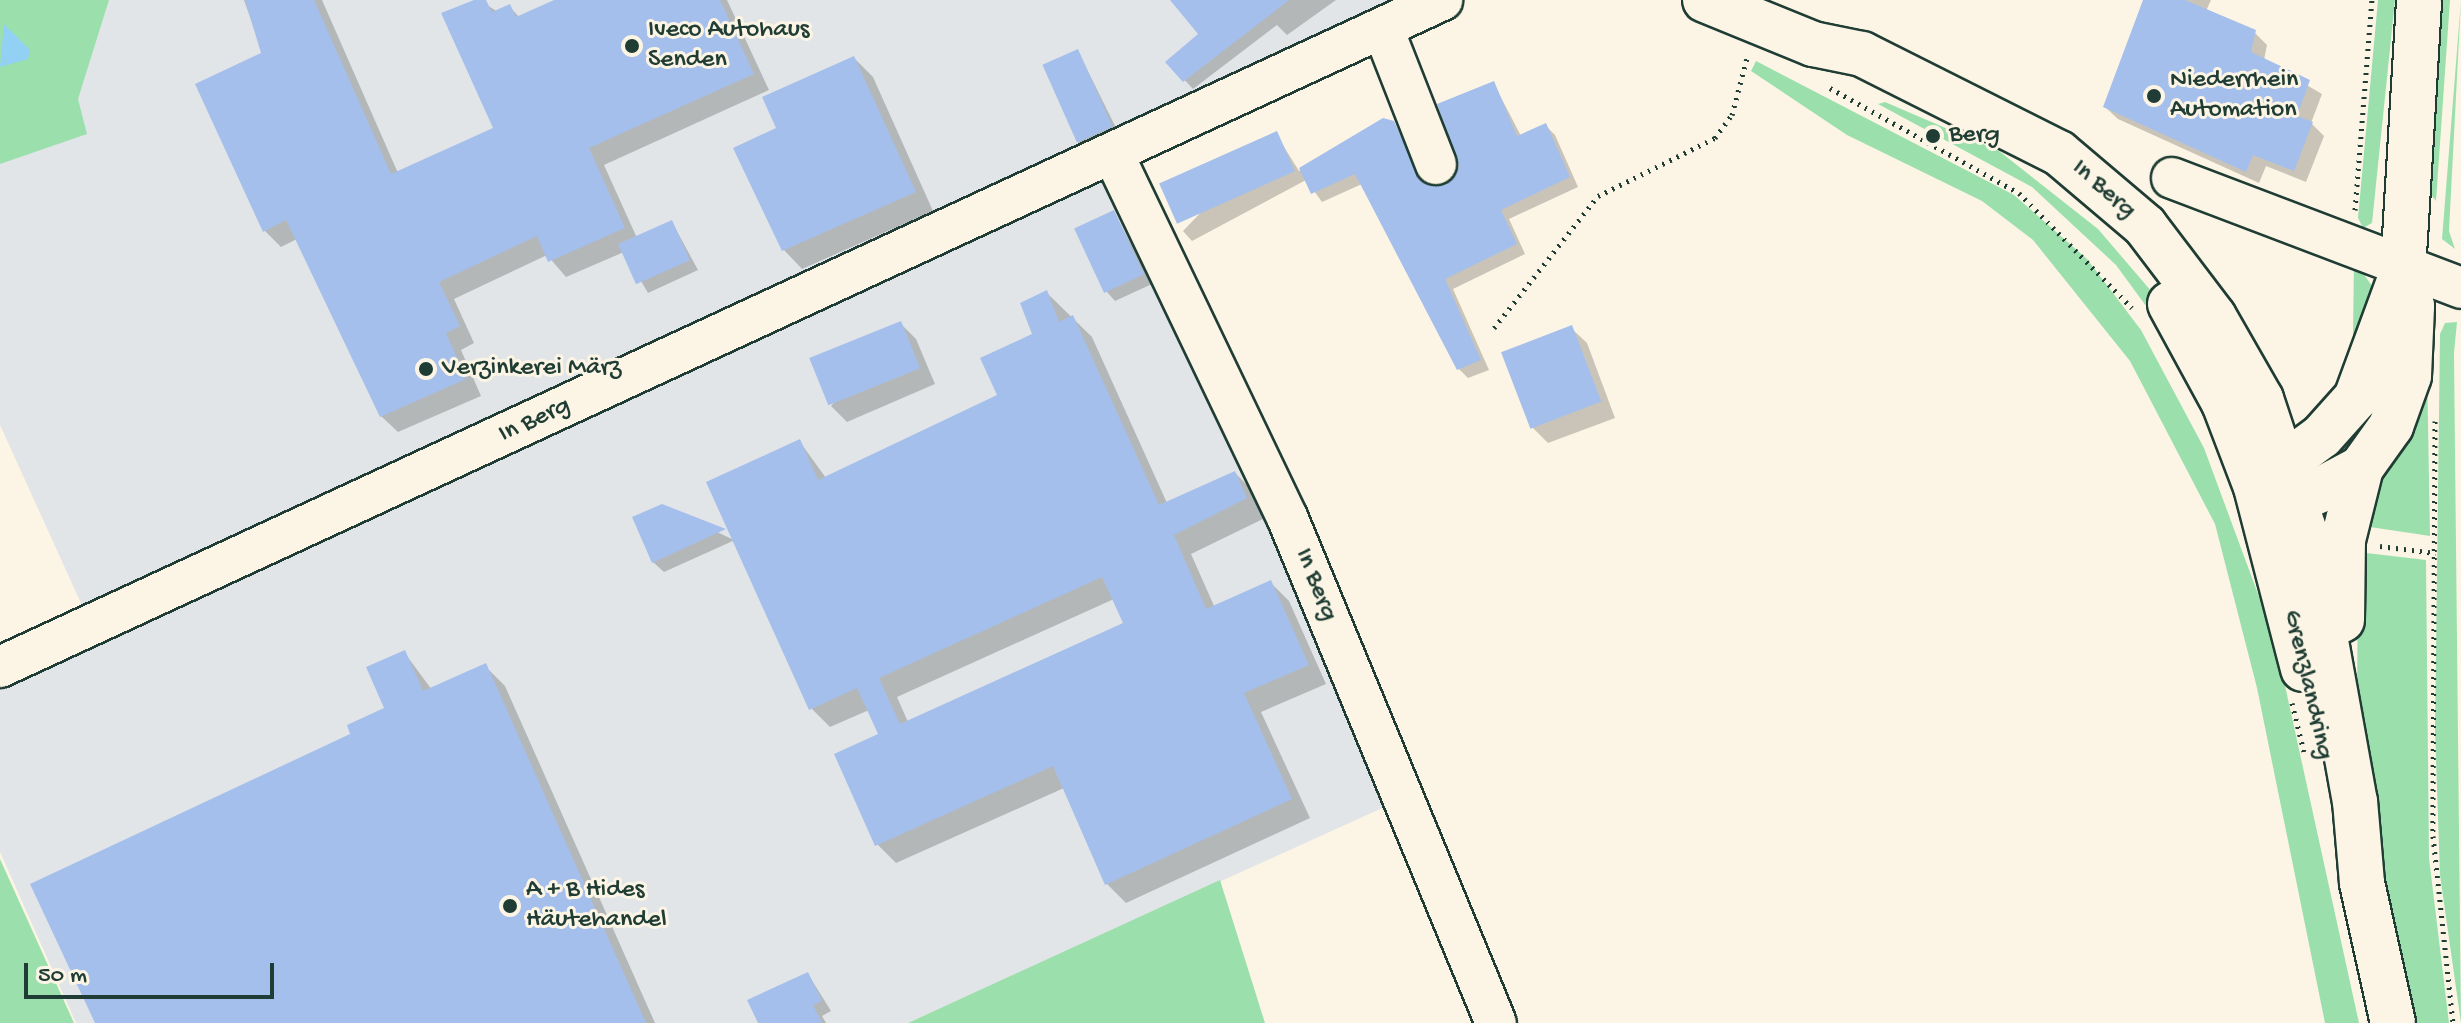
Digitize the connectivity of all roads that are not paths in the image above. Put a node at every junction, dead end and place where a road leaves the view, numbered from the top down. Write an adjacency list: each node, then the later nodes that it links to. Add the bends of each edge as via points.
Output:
1 (1442, 0): 4 (street, In Berg)
2 (1705, 0): 11 (main road, In Berg, via 1754,20 1817,63 1862,54 1955,95 2098,182 2145,226 2214,317 2261,399)
3 (2419, 0): 8 (main road)
4 (1383, 29): 5 (street, In Berg); 6 (street)
5 (1114, 156): 12 (street, In Berg); 15 (street, In Berg, via 1287,517)
6 (1436, 164)
7 (2172, 178): 8 (street, via 2354,244)
8 (2403, 271): 9 (street); 10 (main road, via 2412,306 2409,376 2391,426); 11 (main road, via 2356,398)
9 (2461, 288)
10 (2361, 468): 11 (main road, via 2340,483); 13 (main road, via 2343,540)
11 (2278, 479): 13 (main road, Grenzlandring); 14 (main road, Grenzlandring, via 2344,839)
12 (0, 667)
13 (2340, 723): 14 (main road, Grenzlandring)
14 (2362, 883): 16 (main road, Grenzlandring)
15 (1496, 1023)
16 (2393, 1023)

